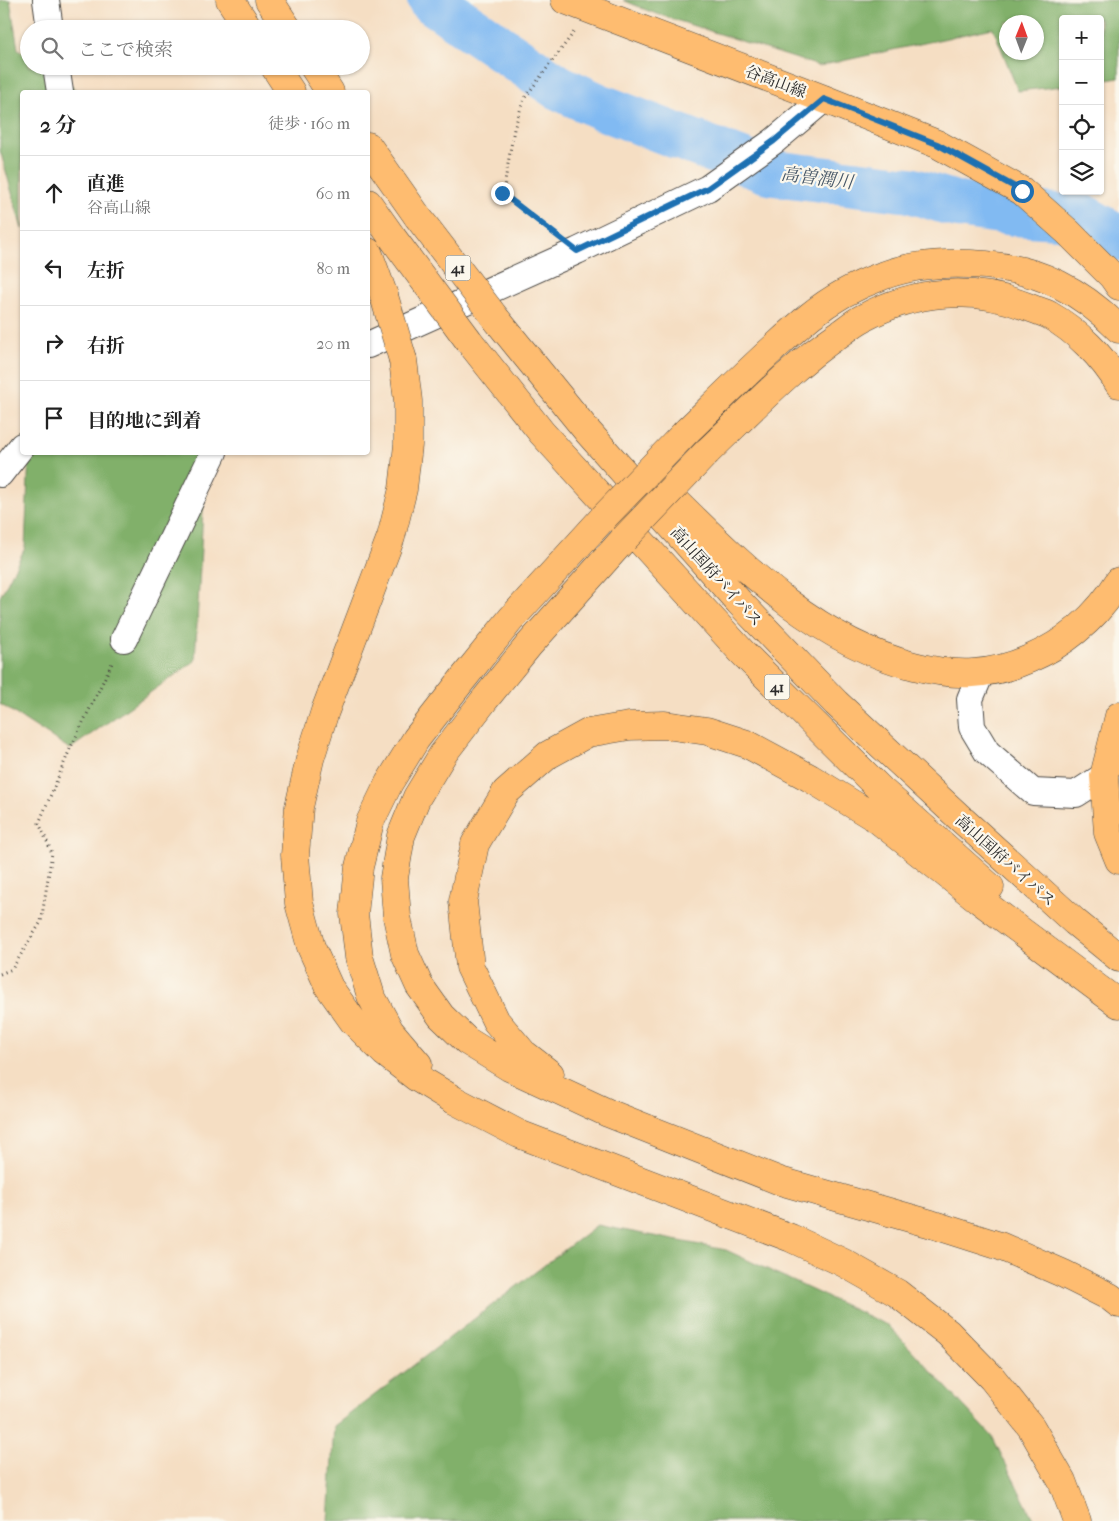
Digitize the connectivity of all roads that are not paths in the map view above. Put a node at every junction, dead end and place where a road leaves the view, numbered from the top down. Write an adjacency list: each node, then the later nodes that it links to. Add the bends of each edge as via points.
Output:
1 (46, 0): 6 (street)
2 (224, 0): 7 (main road)
3 (230, 0): 8 (main road)
4 (270, 0): 9 (main road)
5 (580, 9): 18 (main road, 谷高山線)
6 (49, 20)
7 (235, 20)
8 (243, 20)
9 (282, 20)
10 (57, 75): 14 (street)
11 (268, 75): 15 (main road)
12 (280, 75): 16 (main road)
13 (318, 75): 17 (main road)
14 (60, 90)
15 (277, 90)
16 (290, 90)
17 (329, 90)
18 (824, 99): 22 (main road, 谷高山線, via 937,144 1022,191 1068,232); 25 (street, via 774,141 708,188)
19 (370, 149): 23 (main road, 高山国府バイパス / 41, bridge)
20 (370, 205): 37 (main road, 高山国府バイパス / 41, bridge, via 542,433 749,659 880,790)
21 (370, 258): 38 (main road, bridge, via 402,360 408,401 408,445 403,489 391,537 310,759 299,807 295,855 299,903 311,947 329,987 353,1021 385,1053)
22 (1119, 286)
23 (497, 320): 32 (main road, via 623,450 782,598 822,627 900,663 939,672); 36 (main road, 高山国府バイパス / 41, via 594,439 739,602 836,703 1075,922)
24 (1119, 329): 38 (main road, bridge, via 1077,293 1044,277 1011,267 965,263 924,265 883,275 846,292 811,315 750,369 603,518 511,619 416,740 389,783 370,822 359,867 354,914 359,958 371,996 390,1031)
25 (370, 344)
26 (1119, 384): 39 (main road, bridge, via 1110,368 1082,339 1049,315 1012,300 972,293 936,294 899,303 863,318 789,374 624,539 529,645 443,754 417,797 402,836 394,878 397,918 405,954 419,985 441,1016 467,1041 509,1066)
27 (20, 449): 29 (street)
28 (213, 455): 31 (street)
29 (0, 474)
30 (1119, 581): 32 (main road, via 1082,628 1046,652 1014,666)
31 (124, 639)
32 (981, 673): 34 (street, via 970,699 972,727 987,752 1033,792 1076,794)
33 (1119, 716): 34 (main road)
34 (1104, 776): 35 (main road, via 1108,833)
35 (1119, 860)
36 (1119, 958)
37 (1119, 1002): 39 (main road, via 978,899 876,819 747,744 707,731 665,725 629,726 588,734 548,755 506,792 474,844 463,901 470,968 496,1021 523,1053 562,1084)
38 (454, 1100): 41 (main road, via 519,1134 791,1238 897,1293 948,1333 992,1378 1031,1427 1062,1481)
39 (608, 1113): 40 (main road, via 780,1181 1000,1246 1062,1272)
40 (1119, 1304)
41 (1077, 1521)

